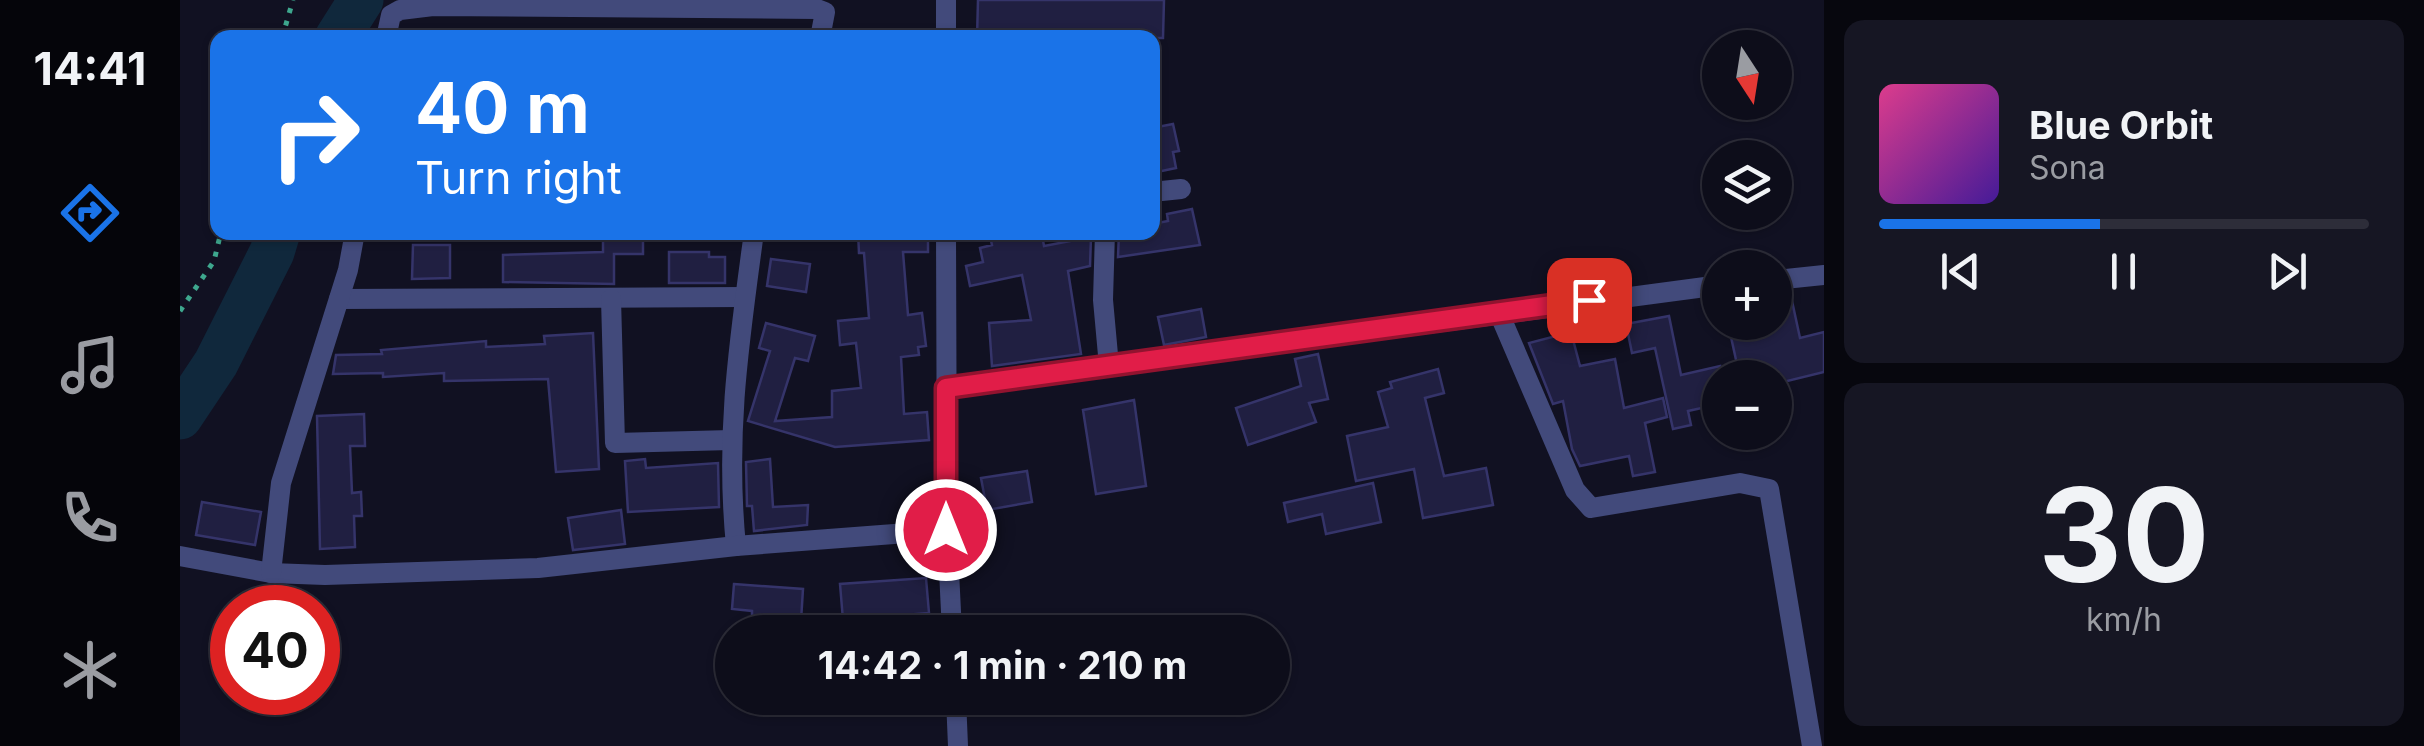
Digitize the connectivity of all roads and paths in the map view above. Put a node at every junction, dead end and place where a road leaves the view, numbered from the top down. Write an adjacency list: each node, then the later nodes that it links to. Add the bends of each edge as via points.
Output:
1 (293, 0): 3 (path)
2 (946, 0): 6 (street)
3 (284, 30)
4 (388, 30): 5 (street, via 400,10 433,6 817,8 824,12)
5 (821, 30)
6 (946, 30)
7 (1182, 189): 8 (street)
8 (1160, 191)
9 (220, 240): 20 (path)
10 (353, 240): 18 (street)
11 (753, 240): 17 (street)
12 (946, 240): 23 (street)
13 (1105, 240): 22 (street)
14 (1824, 275): 15 (street)
15 (1792, 278)
16 (1702, 287): 21 (street)
17 (745, 297): 19 (street); 24 (street)
18 (339, 299): 19 (street); 28 (street, via 281,483)
19 (611, 300): 24 (street, via 616,443)
20 (180, 311)
21 (1499, 313): 22 (street); 32 (street, via 1570,480 1591,508 1740,483 1770,489)
22 (1109, 366): 23 (street)
23 (946, 388): 25 (street)
24 (731, 440): 26 (street)
25 (946, 530): 26 (street); 29 (street)
26 (736, 546): 28 (street, via 538,568)
27 (180, 556): 28 (street)
28 (271, 573)
29 (951, 615)
30 (957, 715): 31 (street)
31 (958, 746)
32 (1812, 746)

